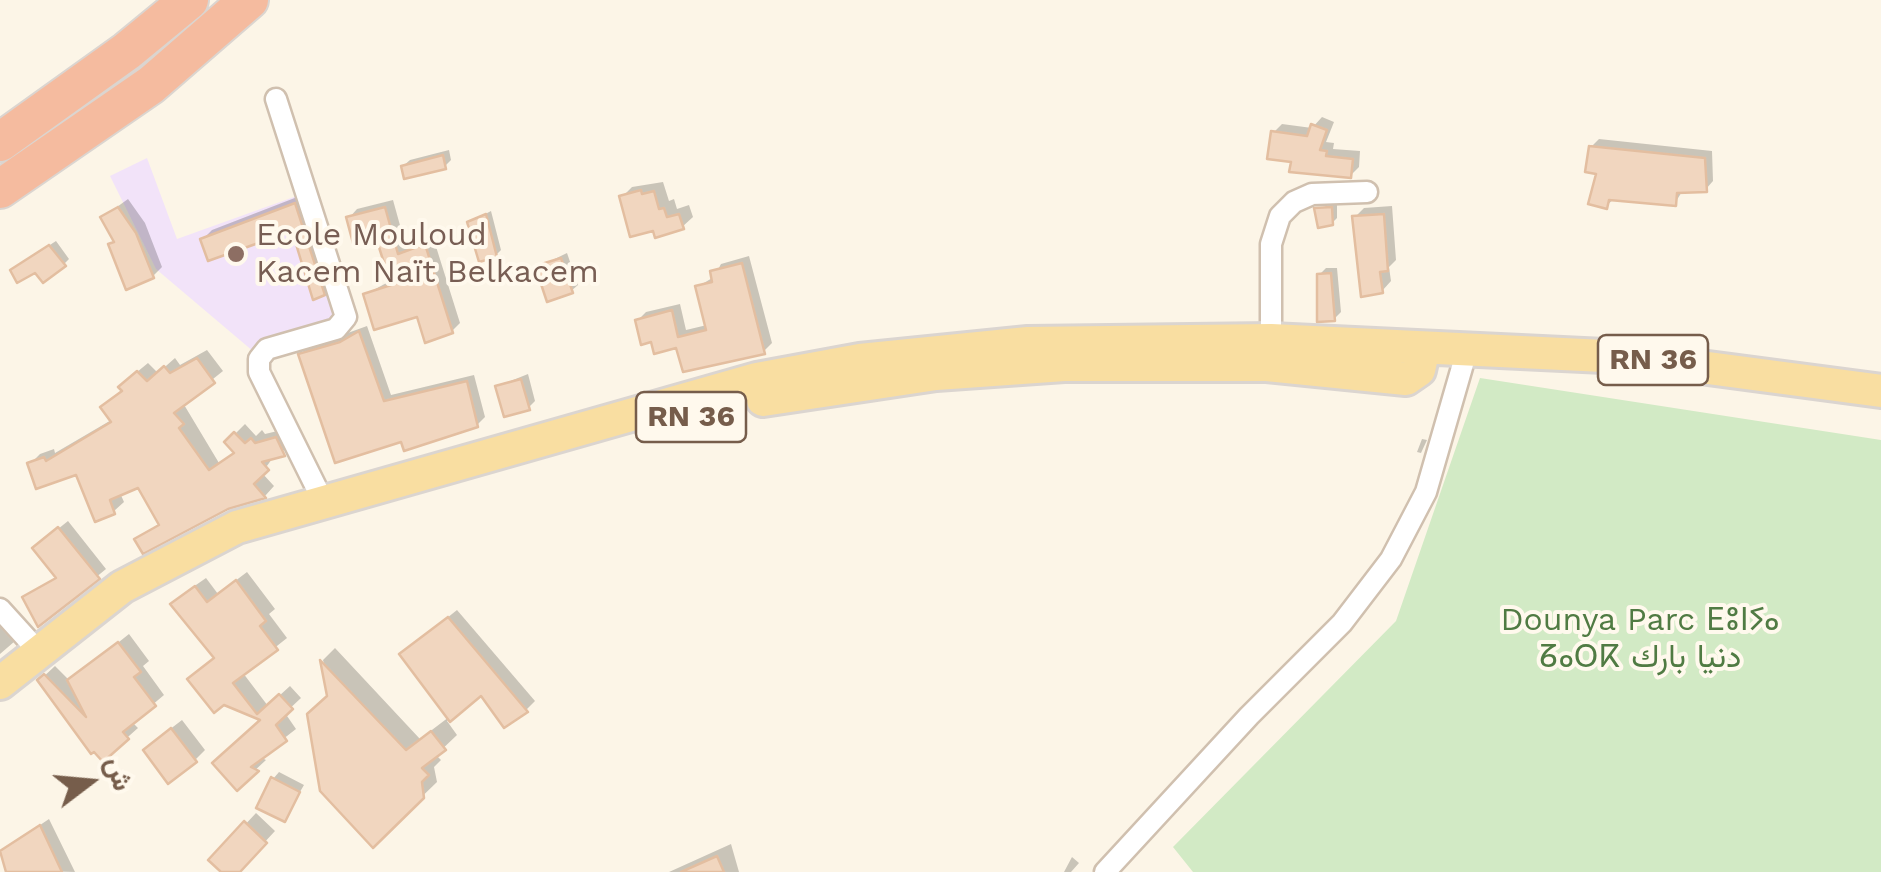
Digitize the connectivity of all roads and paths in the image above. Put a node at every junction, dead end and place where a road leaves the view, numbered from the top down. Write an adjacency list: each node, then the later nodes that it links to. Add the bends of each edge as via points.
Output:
1 (189, 0): 4 (highway)
2 (249, 0): 5 (highway, via 126,104)
3 (276, 99): 11 (street, via 346,318 336,329 267,350 259,372)
4 (2, 139)
5 (0, 189)
6 (1367, 192): 7 (street, via 1312,194 1280,216 1271,244)
7 (1271, 340): 8 (main road, RN 36); 11 (main road, RN 36, via 1028,343 860,360 756,379)
8 (1424, 348): 9 (main road, RN 36); 15 (main road, RN 36, via 1418,370 1406,379 1267,365 1064,364 856,384 680,420 211,558 133,602)
9 (1468, 350): 10 (main road, RN 36, via 1625,357); 16 (street, via 1426,492 1391,559 1342,624)
10 (1881, 391)
11 (323, 501): 13 (main road, RN 36, via 174,556)
12 (0, 609): 13 (street)
13 (39, 652): 14 (main road, RN 36)
14 (0, 683)
15 (0, 705)
16 (1105, 872)

